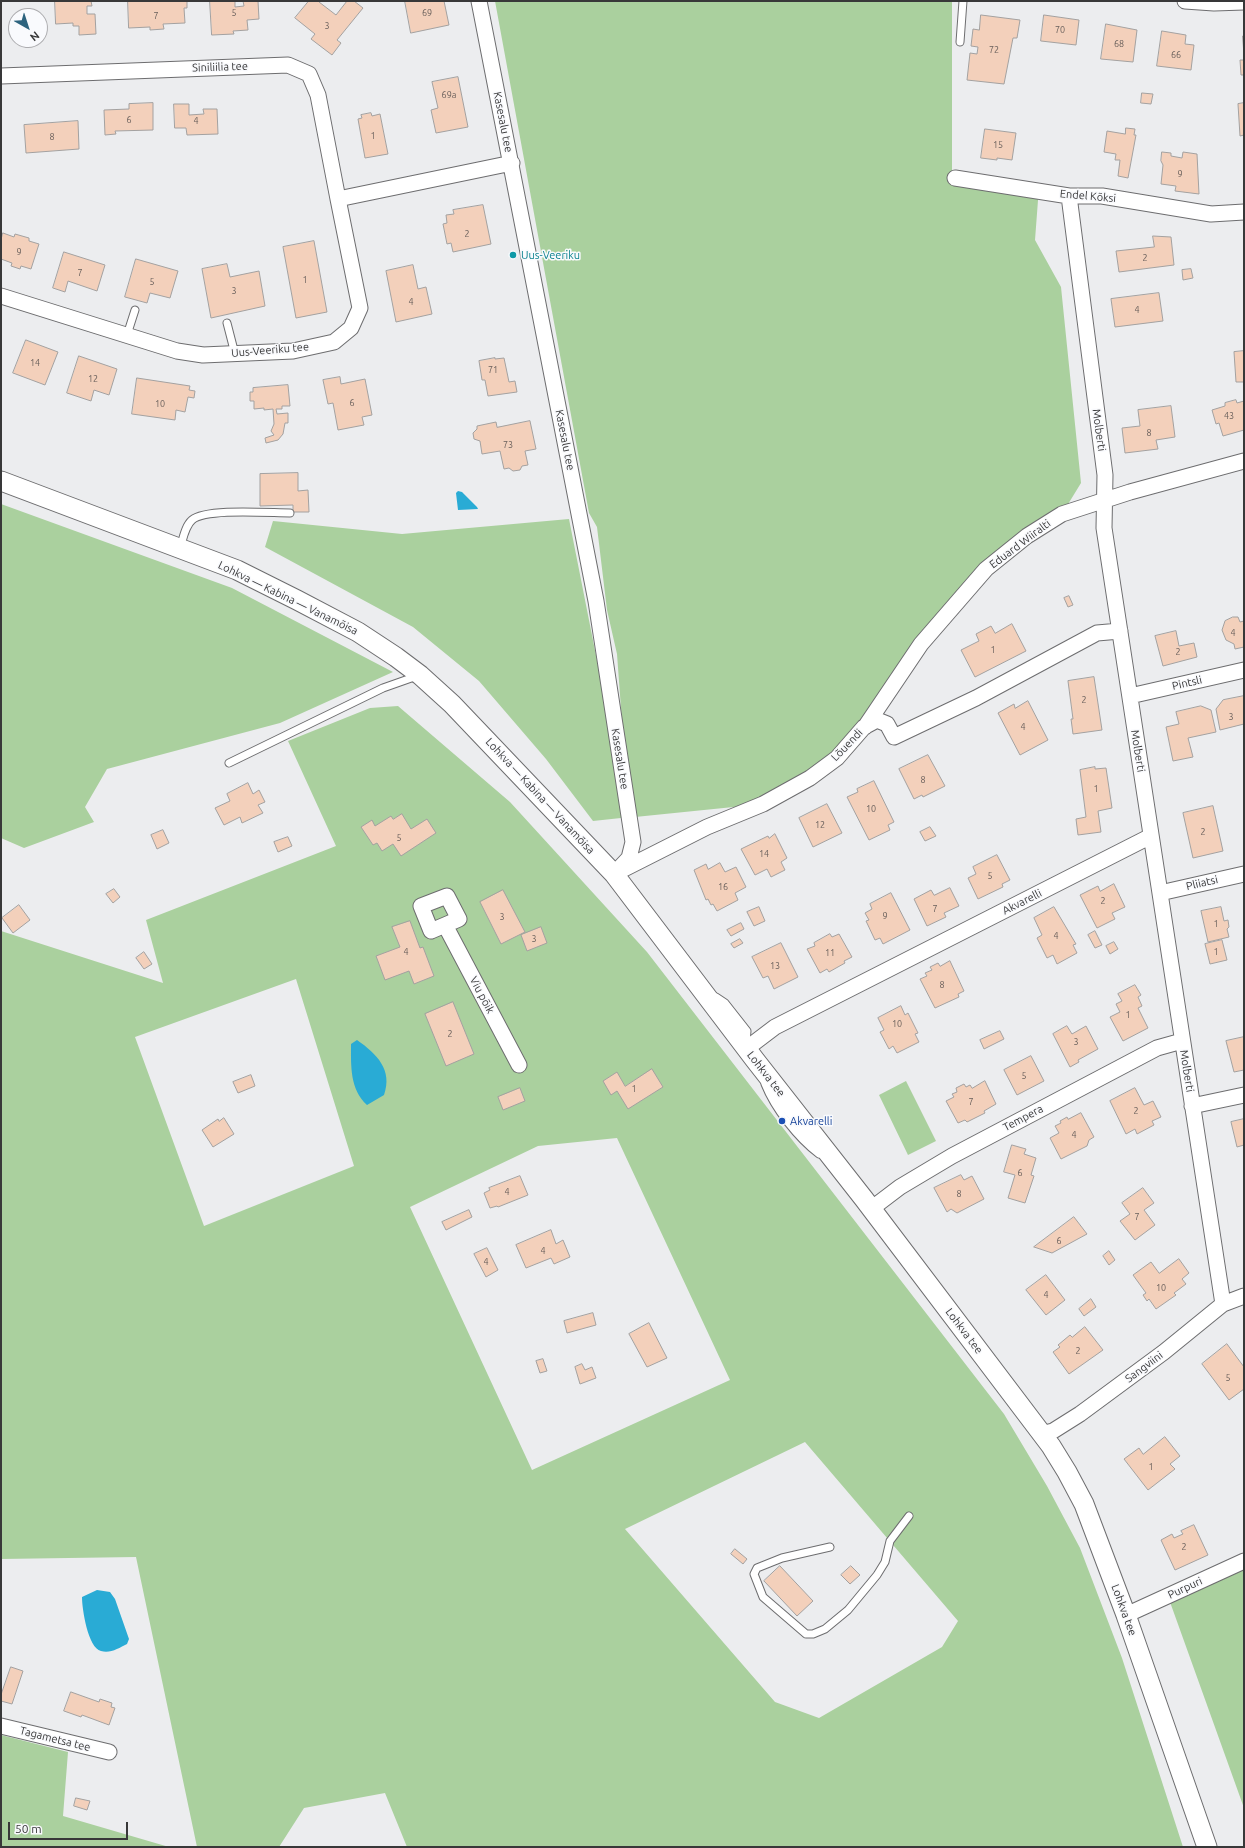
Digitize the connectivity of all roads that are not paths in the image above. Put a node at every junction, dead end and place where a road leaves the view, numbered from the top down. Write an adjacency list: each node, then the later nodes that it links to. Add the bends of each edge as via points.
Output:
1 (480, 1): 7 (street, Kasesalu tee)
2 (963, 1): 5 (lane)
3 (1185, 1): 4 (street)
4 (1244, 2)
5 (960, 42)
6 (1, 76): 10 (street, Siniliilia tee, via 288,65 309,74 318,95)
7 (512, 164): 10 (street); 29 (street, Kasesalu tee, via 596,601 633,842 629,858)
8 (955, 178): 9 (street, Endel Kõksi)
9 (1069, 196): 11 (street, Endel Kõksi, via 1102,196 1211,214); 19 (street, Molberti, via 1105,475)
10 (338, 199): 16 (street, Uus-Veeriku tee, via 360,308 351,328 334,342 293,351)
11 (1244, 212)
12 (1, 296): 15 (street, Uus-Veeriku tee)
13 (135, 310): 15 (lane)
14 (227, 323): 16 (lane)
15 (127, 335): 16 (street, Uus-Veeriku tee, via 183,352 203,355)
16 (235, 354)
17 (1244, 461): 19 (street, Eduard Wiiralti)
18 (1, 481): 21 (street, Lohkva — Kabina — Vanamõisa)
19 (1104, 500): 22 (street, Molberti, via 1104,528); 26 (street, Eduard Wiiralti, via 1062,514 1027,536 986,569 920,644)
20 (290, 514): 21 (lane, via 200,515 188,526)
21 (180, 548): 24 (street, Lohkva — Kabina — Vanamõisa, via 237,570 358,632)
22 (1120, 630): 25 (street, Molberti); 26 (street, Lõuendi, via 1097,633 976,698 894,737 887,724 877,720)
23 (1244, 670): 25 (street, Pintsli)
24 (420, 675): 27 (lane, via 383,688); 29 (street, Lohkva — Kabina — Vanamõisa, via 477,730)
25 (1130, 696): 28 (street, Molberti)
26 (864, 727): 29 (street, Lõuendi, via 837,758 810,778 763,804 707,827)
27 (229, 763)
28 (1151, 836): 31 (street, Molberti); 34 (street, Akvarelli, via 775,1027)
29 (614, 874): 34 (street, Lohkva tee)
30 (1244, 874): 31 (street, Pliiatsi)
31 (1160, 893): 33 (street, Molberti)
32 (445, 925): 35 (street, Viu põik)
33 (1182, 1041): 37 (street, Molberti); 38 (street, Tempera, via 1157,1048 952,1156 900,1187)
34 (751, 1054): 38 (street, Lohkva tee)
35 (519, 1065)
36 (1244, 1095): 37 (street)
37 (1192, 1106): 40 (street, Molberti)
38 (871, 1209): 41 (street, Lohkva tee)
39 (1244, 1296): 40 (street, Sangviini)
40 (1223, 1304): 41 (street, Sangviini, via 1164,1352 1080,1414 1053,1431)
41 (1041, 1434): 45 (street, Lohkva tee, via 1067,1472 1084,1504)
42 (910, 1516): 43 (lane, via 890,1541 885,1562 877,1575 848,1610 825,1629 806,1634 763,1598 754,1574 757,1568 782,1558)
43 (830, 1547)
44 (1244, 1561): 45 (street, Purpuri)
45 (1126, 1615): 48 (street, Lohkva tee)
46 (1, 1726): 47 (street, Tagametsa tee)
47 (109, 1752)
48 (1207, 1847)

